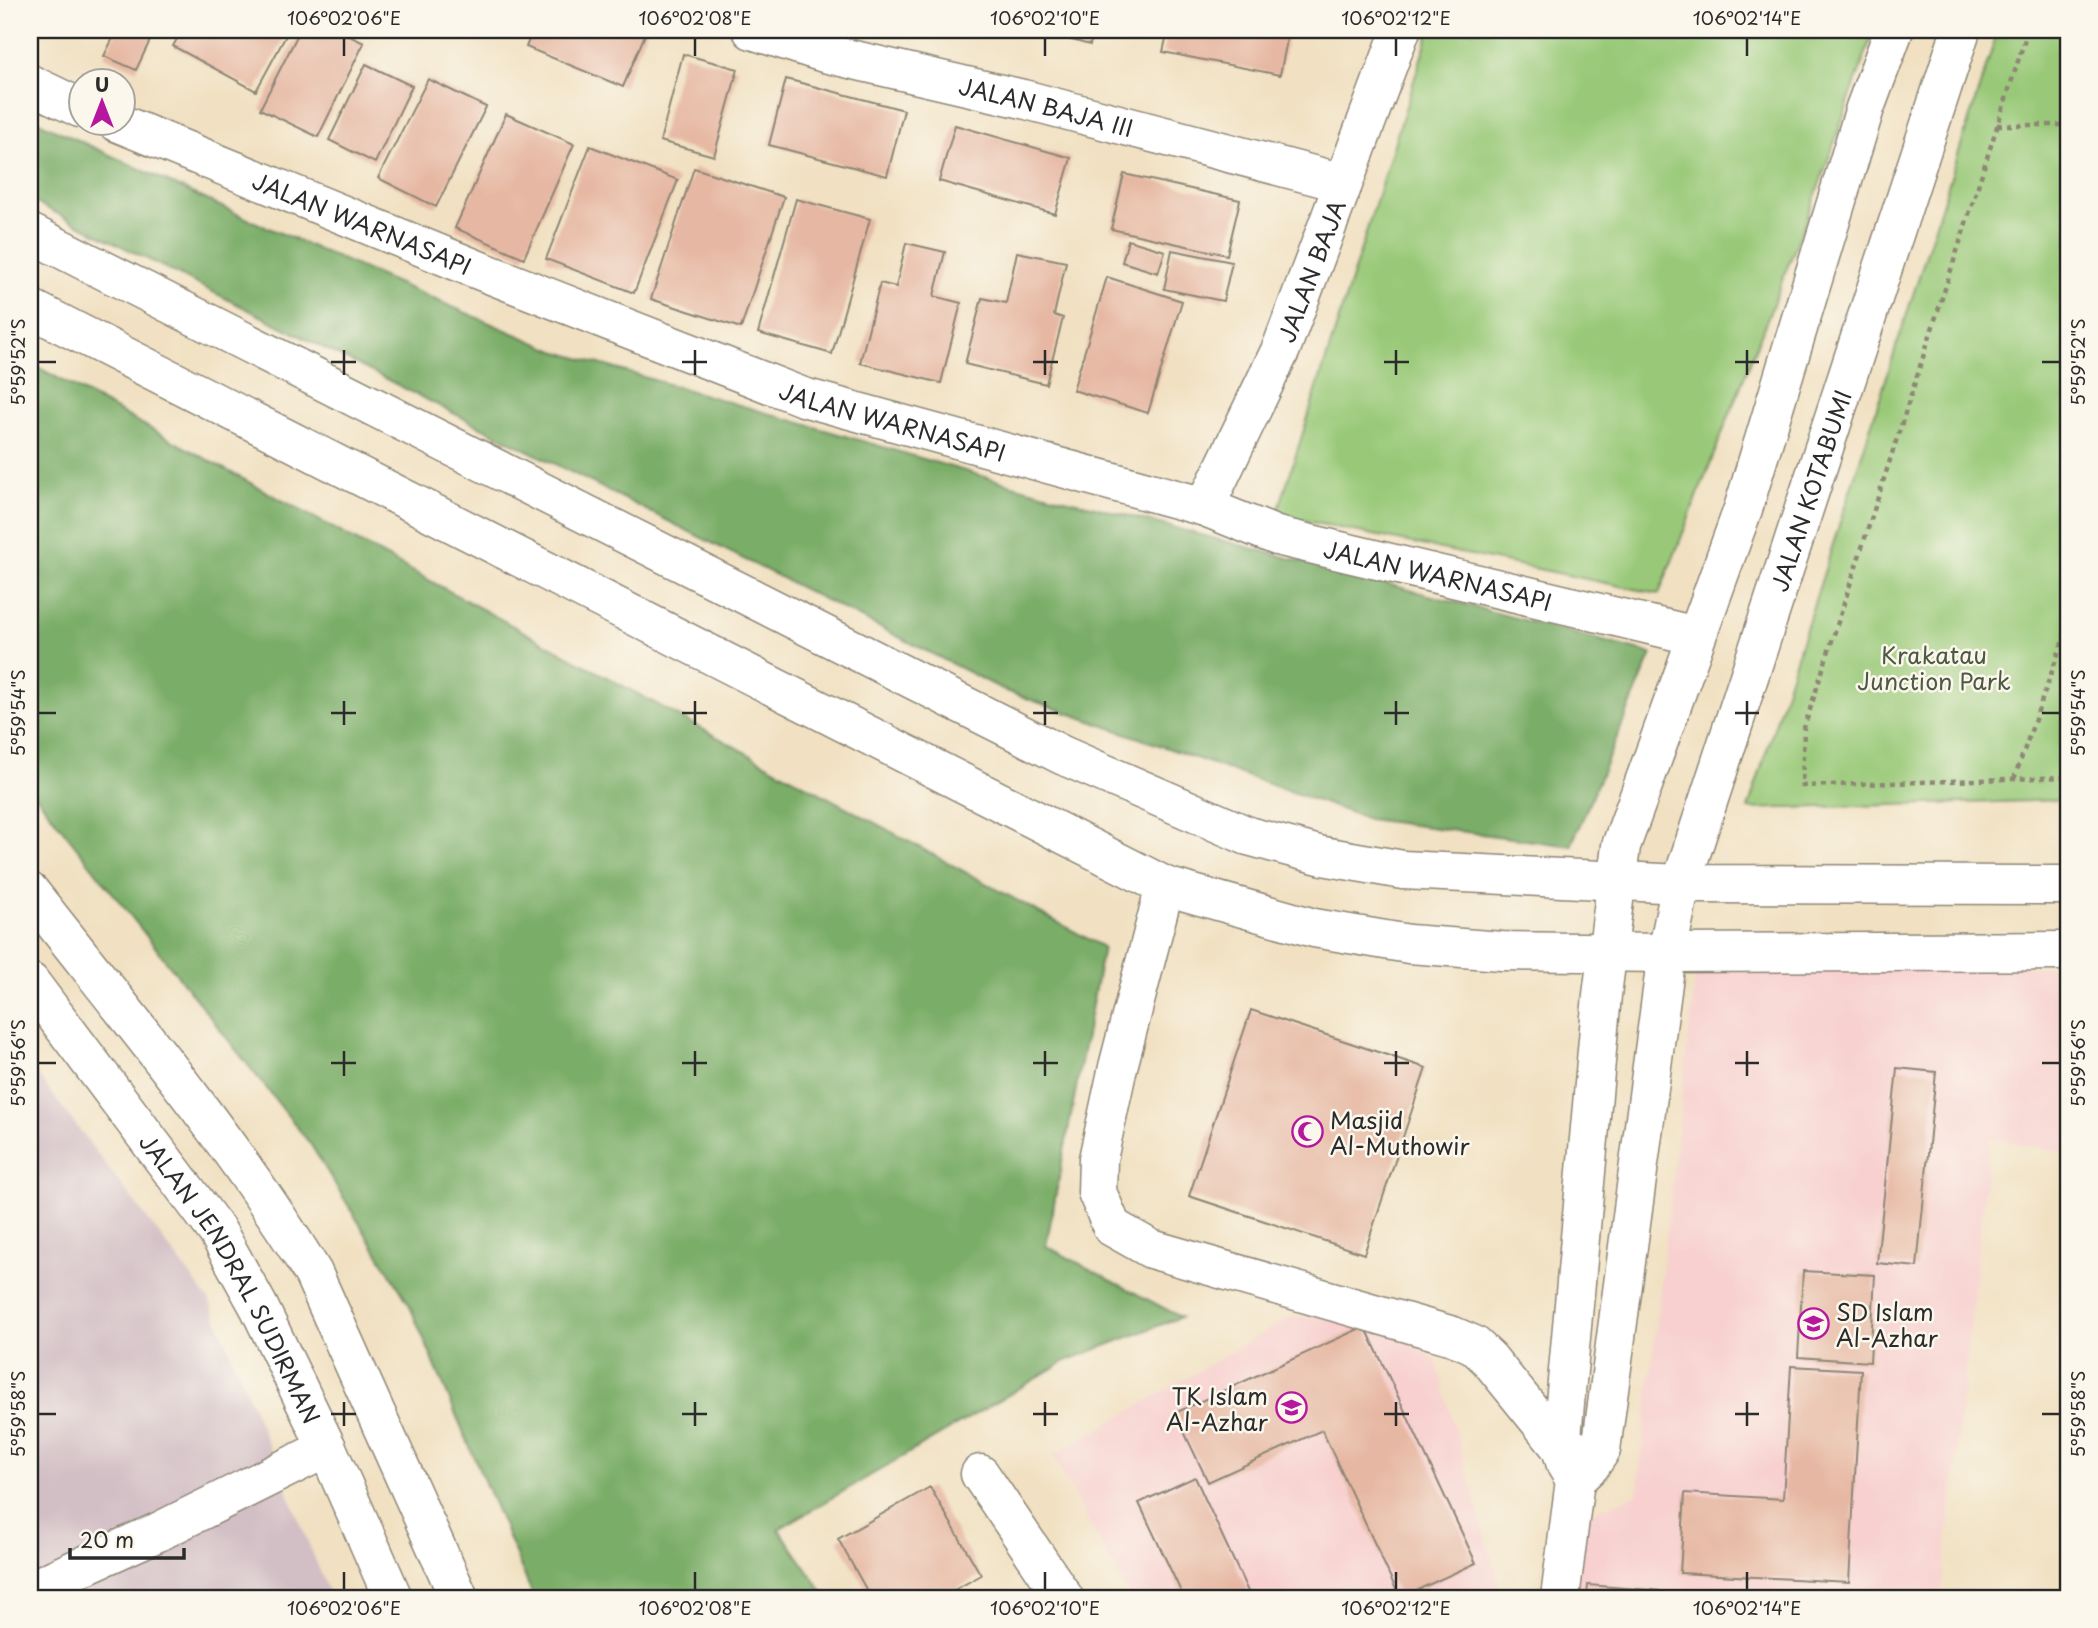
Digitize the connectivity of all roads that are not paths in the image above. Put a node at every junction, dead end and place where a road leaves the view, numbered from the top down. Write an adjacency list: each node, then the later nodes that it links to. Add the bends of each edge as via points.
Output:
1 (752, 30): 8 (main road, JALAN BAJA III, via 824,53 1023,99)
2 (1401, 30): 8 (main road, JALAN BAJA)
3 (1894, 30): 12 (main road, via 1865,108 1743,509)
4 (1961, 30): 14 (main road, JALAN KOTABUMI)
5 (30, 84): 6 (main road)
6 (66, 101)
7 (136, 130): 11 (main road, JALAN WARNASAPI, via 803,397)
8 (1343, 183): 11 (main road, JALAN BAJA, via 1281,349)
9 (30, 233): 13 (main road, via 1062,755 1248,836 1323,856 1404,870)
10 (30, 309): 16 (main road)
11 (1205, 507): 12 (main road, JALAN WARNASAPI, via 1276,536)
12 (1696, 636): 13 (main road, via 1621,846)
13 (1616, 881): 14 (main road); 18 (main road)
14 (1681, 884): 15 (main road); 20 (main road, JALAN KOTABUMI)
15 (2068, 885)
16 (1165, 886): 18 (main road, via 1314,928 1409,944 1502,951); 23 (main road, via 1098,1159 1097,1192 1112,1227 1151,1249 1474,1345)
17 (30, 892): 27 (main road, via 220,1135 313,1273)
18 (1606, 951): 20 (main road); 23 (main road)
19 (2068, 951): 20 (main road)
20 (1667, 953): 23 (main road, JALAN KOTABUMI, via 1601,1450 1591,1465)
21 (30, 982): 22 (main road, JALAN JENDRAL SUDIRMAN, via 217,1231)
22 (327, 1448): 25 (main road); 26 (main road, JALAN JENDRAL SUDIRMAN)
23 (1568, 1464): 29 (main road)
24 (980, 1474): 28 (main road)
25 (36, 1591)
26 (393, 1598)
27 (459, 1598)
28 (1064, 1598)
29 (1560, 1598)

